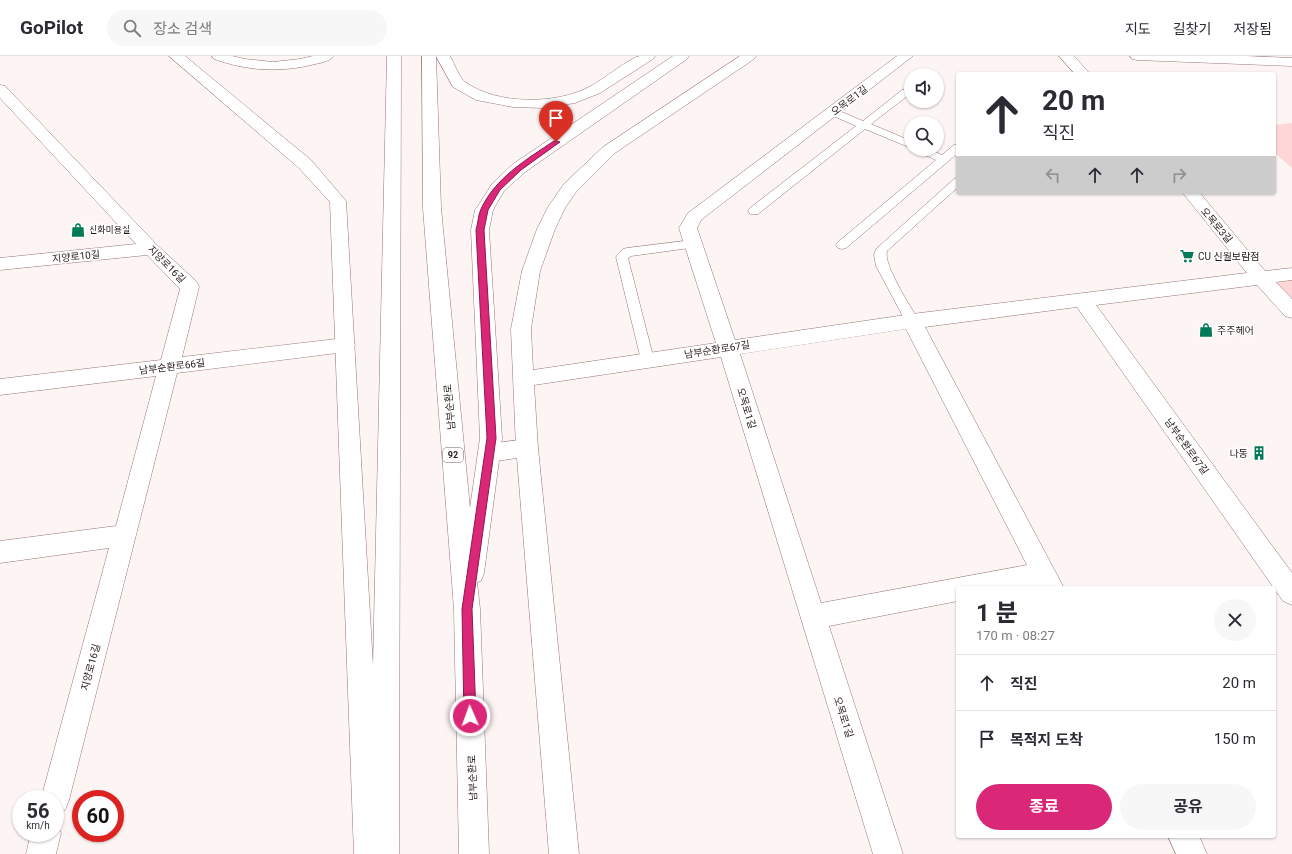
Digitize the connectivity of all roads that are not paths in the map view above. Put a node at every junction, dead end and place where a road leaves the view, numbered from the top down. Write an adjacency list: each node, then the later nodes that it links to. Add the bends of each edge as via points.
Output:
1 (176, 56): 35 (main road, via 306,164 338,201)
2 (219, 56): 3 (main road, via 236,63 280,66)
3 (327, 56)
4 (394, 56): 56 (main road)
5 (429, 56): 49 (main road, 남부순환로 / 92, via 432,208)
6 (443, 56): 7 (main road, via 458,84 481,97 513,103 543,104 570,100 595,90)
7 (648, 56)
8 (682, 56): 42 (main road, via 519,168 498,188 484,210 480,230 491,438)
9 (749, 56): 39 (main road, via 609,150 570,188 546,229 530,271 521,329)
10 (906, 56): 17 (main road, 오목로1길)
11 (1066, 56): 14 (main road)
12 (1137, 56): 13 (main road)
13 (1292, 62)
14 (1081, 72)
15 (0, 89): 28 (main road, 지양로16길)
16 (904, 94): 18 (lane)
17 (833, 112): 18 (lane); 26 (main road, 오목로1길, via 694,217 688,228)
18 (864, 125): 19 (lane); 25 (lane)
19 (904, 142)
20 (956, 149): 22 (lane)
21 (936, 156): 22 (lane)
22 (943, 159): 27 (lane)
23 (956, 183): 34 (lane, via 882,249 880,255 882,266)
24 (1192, 194): 31 (main road, 오목로3길)
25 (754, 211)
26 (692, 244): 36 (main road, 오목로1길); 37 (lane, via 627,252 622,257)
27 (842, 245)
28 (151, 248): 29 (main road, 지양로10길); 38 (main road, 지양로16길, via 190,286)
29 (0, 264)
30 (1292, 274): 31 (main road, 남부순환로67길)
31 (1262, 279): 32 (main road, 남부순환로67길); 33 (main road, 오목로3길)
32 (1082, 300): 34 (main road, 남부순환로67길); 48 (main road, 남부순환로67길)
33 (1292, 311)
34 (912, 321): 36 (main road, 남부순환로67길); 45 (main road)
35 (345, 345): 38 (main road, 남부순환로66길); 55 (main road)
36 (728, 348): 37 (main road, 남부순환로67길); 50 (main road, 오목로1길)
37 (647, 360): 39 (main road, 남부순환로67길)
38 (169, 366): 40 (main road, 남부순환로66길); 43 (main road, 지양로16길)
39 (523, 379): 41 (main road)
40 (0, 387)
41 (527, 448): 42 (main road); 58 (main road)
42 (489, 453): 49 (main road)
43 (124, 535): 44 (main road); 51 (main road, 지양로16길)
44 (0, 552)
45 (1048, 581): 46 (main road)
46 (988, 586)
47 (956, 589): 50 (main road)
48 (1292, 593)
49 (467, 609): 57 (main road, 남부순환로 / 92)
50 (812, 616): 59 (main road, 오목로1길)
51 (58, 790)
52 (1184, 838): 60 (main road)
53 (44, 842): 54 (main road)
54 (41, 854)
55 (369, 854)
56 (384, 854)
57 (474, 854)
58 (564, 854)
59 (888, 854)
60 (1192, 854)

